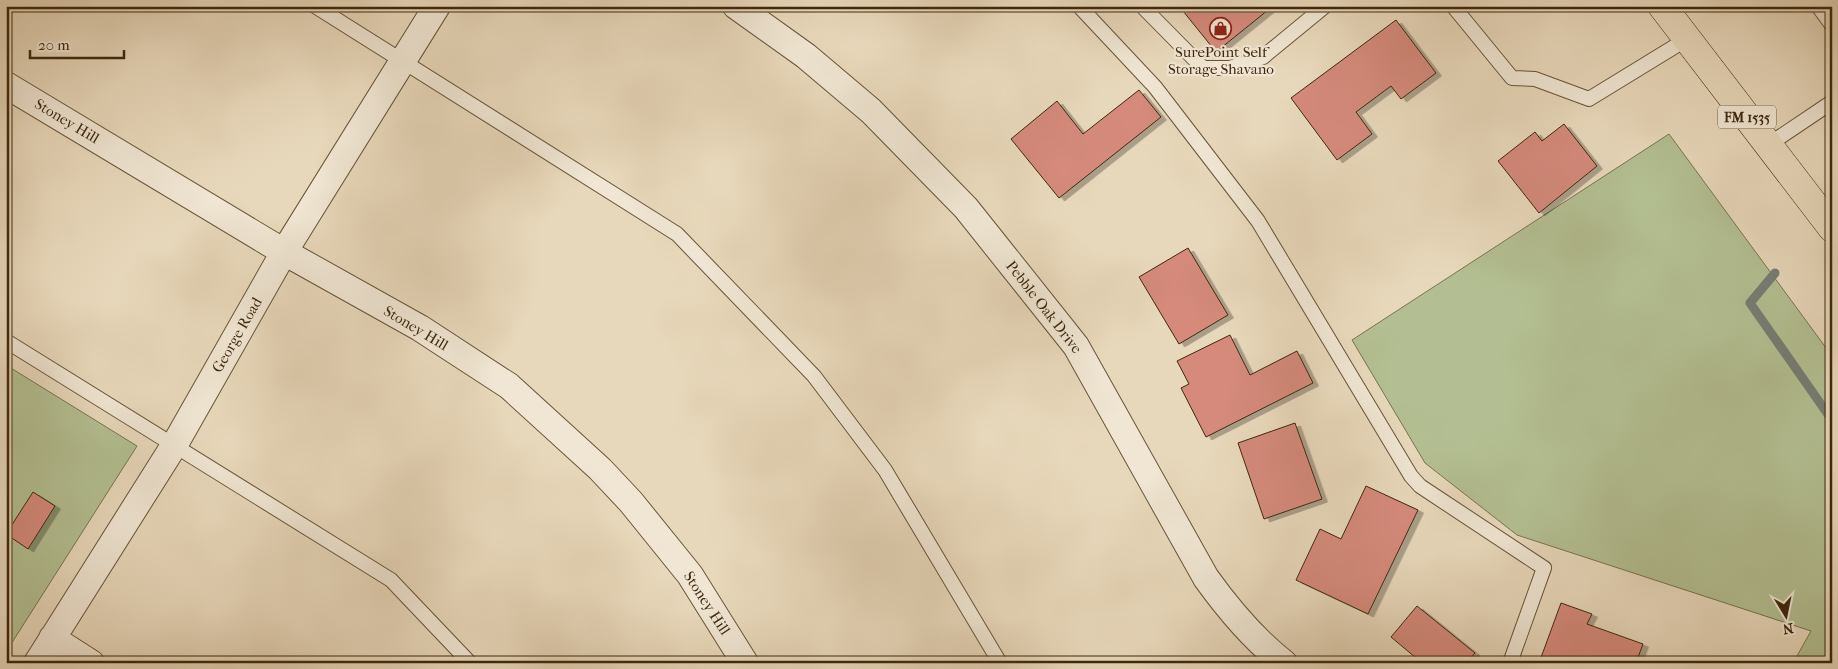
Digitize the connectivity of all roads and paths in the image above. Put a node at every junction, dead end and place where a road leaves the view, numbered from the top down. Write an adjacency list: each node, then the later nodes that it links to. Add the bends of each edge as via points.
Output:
1 (315, 6): 12 (lane)
2 (437, 6): 12 (street, George Road)
3 (736, 6): 26 (street, Pebble Oak Drive, via 806,56 871,111 966,208 1076,346 1206,578 1258,642)
4 (1078, 6): 27 (lane, via 1156,87 1258,221 1411,476 1420,486 1544,568)
5 (1142, 6): 6 (lane, via 1203,68 1230,68 1263,57)
6 (1325, 6)
7 (1453, 6): 11 (lane, via 1512,78 1535,79 1589,98)
8 (1662, 6): 11 (main road, FM 1535)
9 (1818, 6): 10 (lane)
10 (1832, 26)
11 (1687, 39): 15 (main road, FM 1535)
12 (404, 60): 17 (street, George Road); 25 (lane, via 677,234 814,376 879,462)
13 (6, 85): 17 (street, Stoney Hill)
14 (1832, 102): 15 (lane)
15 (1768, 145): 16 (main road, FM 1535)
16 (1832, 228)
17 (284, 252): 19 (street, George Road); 24 (street, Stoney Hill, via 420,328 508,386 600,469 631,502 690,575)
18 (6, 340): 19 (lane)
19 (176, 444): 20 (street, George Road); 23 (lane, via 391,580)
20 (52, 638): 21 (street, George Road); 22 (street)
21 (37, 663)
22 (91, 663)
23 (470, 663)
24 (746, 663)
25 (1000, 663)
26 (1284, 663)
27 (1510, 663)

